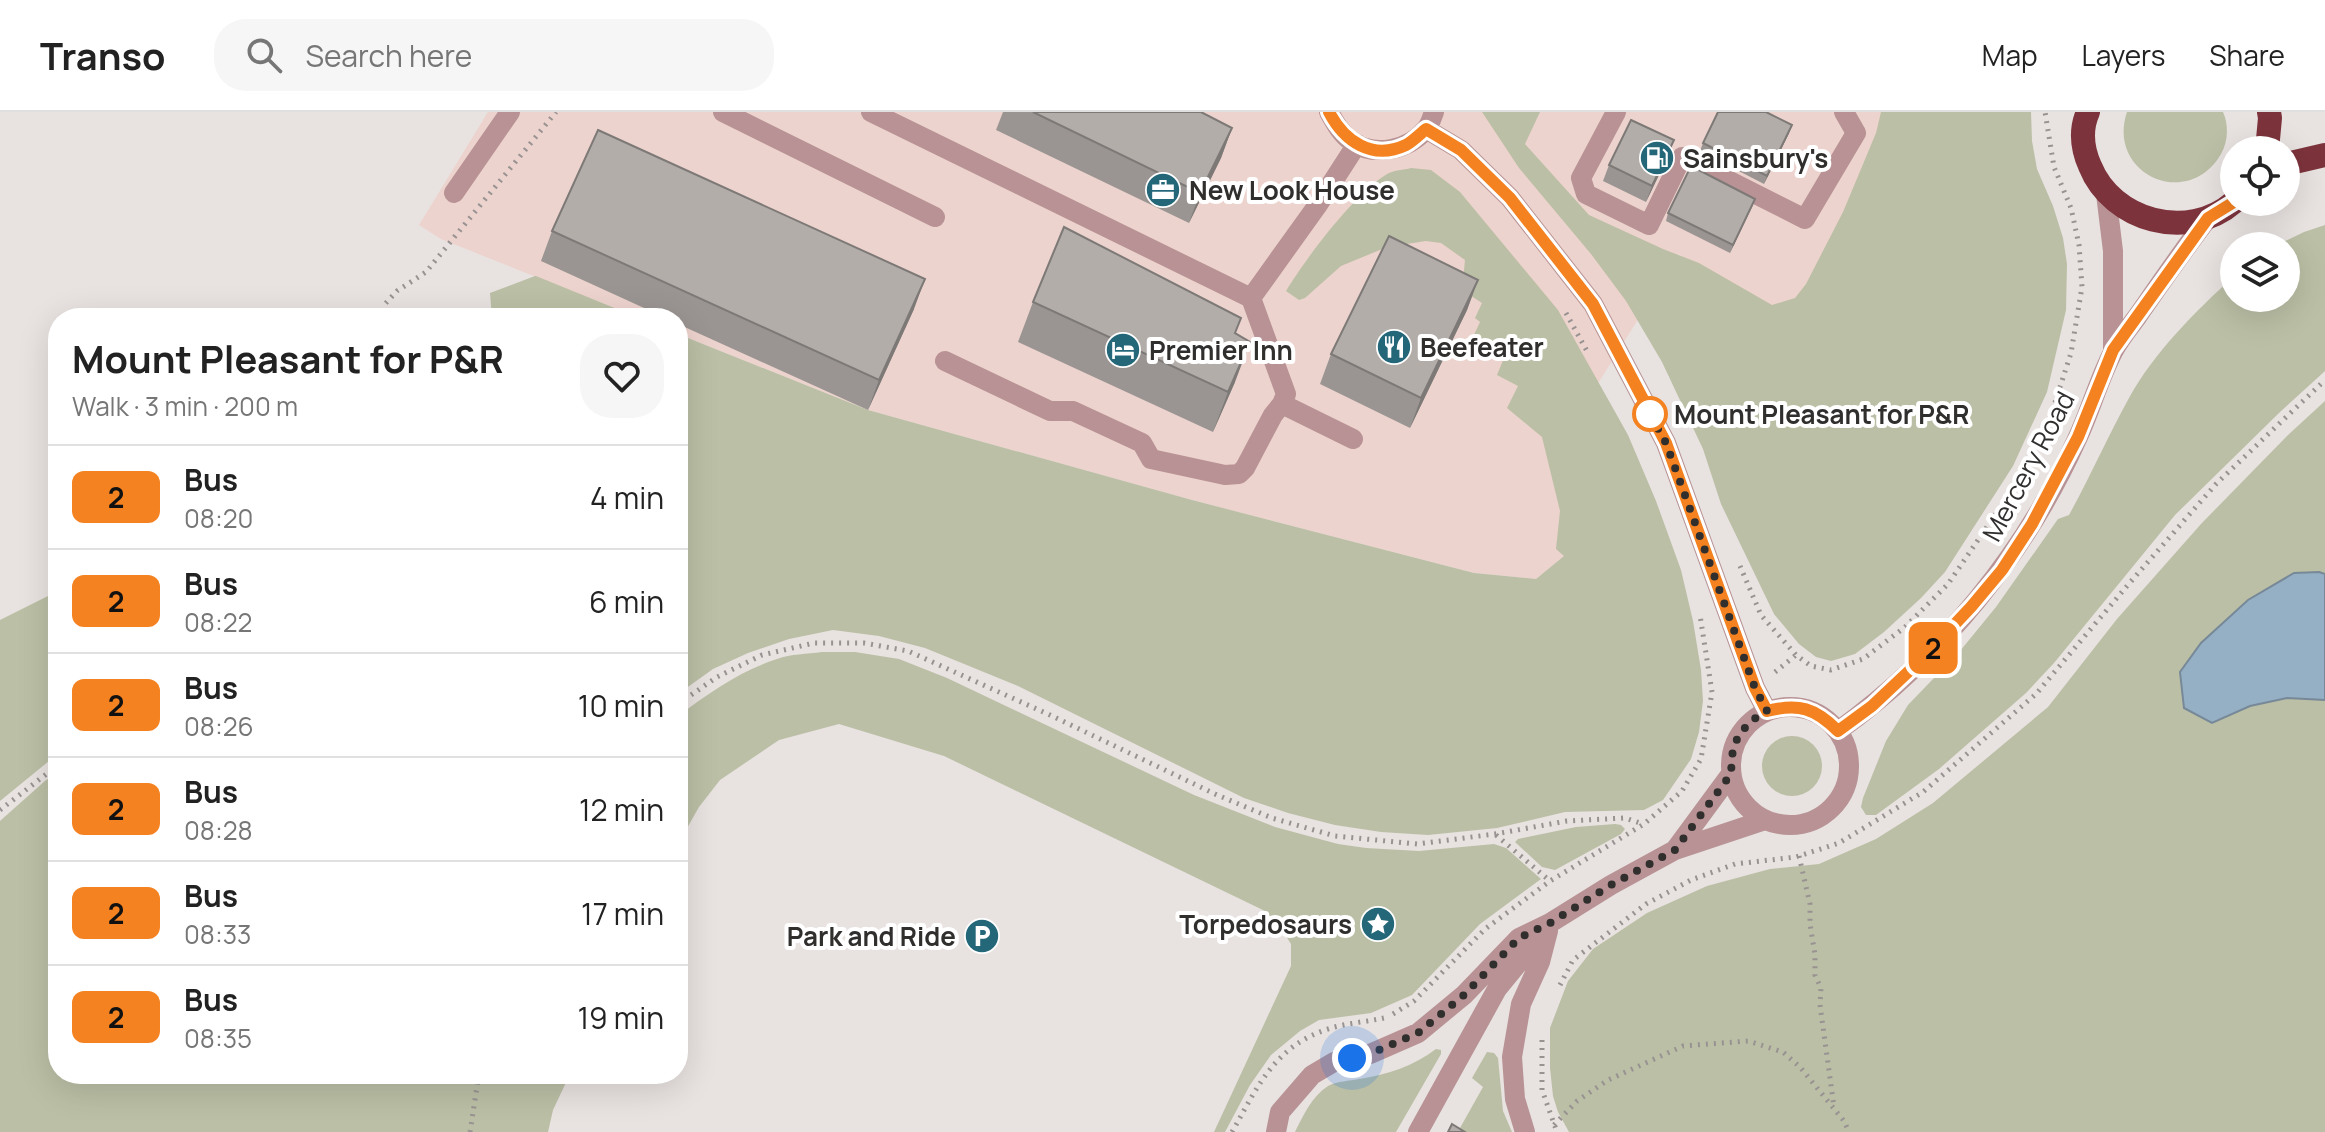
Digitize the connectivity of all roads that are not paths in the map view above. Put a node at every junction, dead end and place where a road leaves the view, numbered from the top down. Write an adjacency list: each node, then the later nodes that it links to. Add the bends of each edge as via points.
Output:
1 (510, 112): 14 (street)
2 (723, 112): 17 (street)
3 (873, 112): 19 (street)
4 (1329, 112): 11 (street, via 1338,129)
5 (1616, 112): 6 (street, via 1581,178 1586,194 1649,225 1682,157 1805,219 1856,133)
6 (1844, 112)
7 (2269, 112): 10 (highway)
8 (2085, 115): 15 (highway, via 2083,149)
9 (1430, 120): 11 (street, via 1407,144 1389,150); 24 (street, via 1510,198 1593,304 1666,443)
10 (2268, 136)
11 (1357, 144): 19 (street)
12 (2325, 155): 13 (highway)
13 (2300, 161)
14 (454, 193)
15 (2106, 194): 18 (highway, via 2159,221); 20 (street, via 2113,251)
16 (2220, 211): 18 (highway)
17 (935, 217)
18 (2208, 218): 20 (street)
19 (1251, 298): 22 (street, via 1286,394)
20 (2113, 350): 25 (street, Mercery Road, via 2078,437 2002,570 1923,658)
21 (945, 361): 22 (street, via 1050,411 1073,411 1142,443 1151,459 1225,475 1245,468)
22 (1282, 404): 23 (street)
23 (1353, 439)
24 (1767, 711): 25 (street, via 1806,708); 26 (street, via 1738,736)
25 (1838, 731): 27 (street, via 1849,768 1836,804 1803,824)
26 (1731, 774): 27 (street, via 1737,793); 28 (street)
27 (1765, 820): 28 (street)
28 (1675, 850): 29 (street)
29 (1550, 923): 30 (street, via 1519,938 1418,1033 1312,1075); 32 (street, via 1497,989); 33 (street, via 1521,1004 1512,1057 1515,1099)
30 (1278, 1122): 31 (street)
31 (1269, 1132)
32 (1418, 1132)
33 (1525, 1132)

